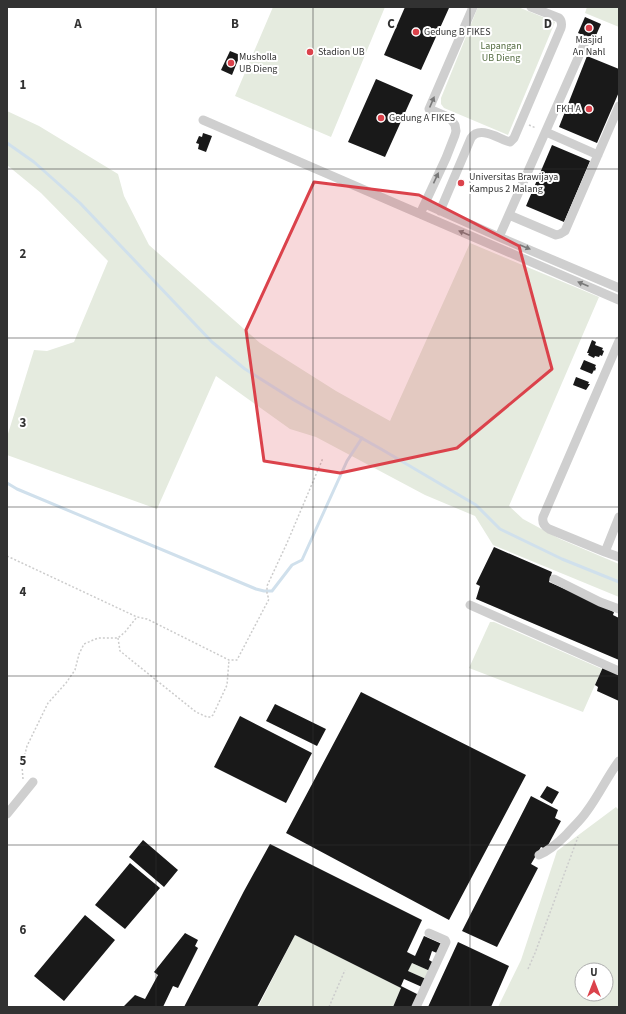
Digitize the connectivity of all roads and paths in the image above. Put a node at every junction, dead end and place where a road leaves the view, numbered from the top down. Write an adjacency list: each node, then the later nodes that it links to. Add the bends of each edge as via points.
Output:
1 (473, 7): 9 (street, one-way to 1, via 456,131 450,118 429,109)
2 (531, 7): 6 (street, via 559,18 562,24)
3 (586, 40): 7 (street)
4 (619, 106): 8 (street)
5 (203, 120): 11 (street)
6 (521, 123): 7 (path); 10 (street, via 510,142 486,133 478,133 471,138)
7 (546, 132): 8 (street); 12 (street)
8 (598, 155): 12 (street, via 565,231 556,235)
9 (425, 204): 10 (street); 11 (street)
10 (440, 211): 13 (street)
11 (420, 214): 15 (street, one-way to 11)
12 (509, 215): 13 (street)
13 (499, 237): 14 (street, one-way to 14)
14 (619, 288)
15 (619, 300)
16 (619, 341): 19 (street, via 542,517 544,525 549,529)
17 (323, 458): 27 (path, via 267,586 269,599 237,660)
18 (619, 517): 19 (street)
19 (604, 552): 21 (street)
20 (7, 556): 25 (path)
21 (619, 557)
22 (554, 579): 24 (street)
23 (470, 605): 28 (street)
24 (619, 609)
25 (137, 617): 26 (path); 27 (path, via 147,619)
26 (118, 638): 27 (path, via 120,651 196,712 207,717 213,716 227,684); 30 (path, via 98,638 84,644 75,670 48,703 27,746 22,766 23,779)
27 (229, 660)
28 (619, 671)
29 (619, 761): 33 (street, via 575,826 557,844)
30 (31, 785): 31 (street)
31 (7, 814)
32 (580, 832): 35 (path)
33 (539, 855)
34 (429, 933): 38 (street, via 446,942)
35 (528, 969)
36 (345, 970): 37 (path)
37 (329, 1007)
38 (416, 1007)

